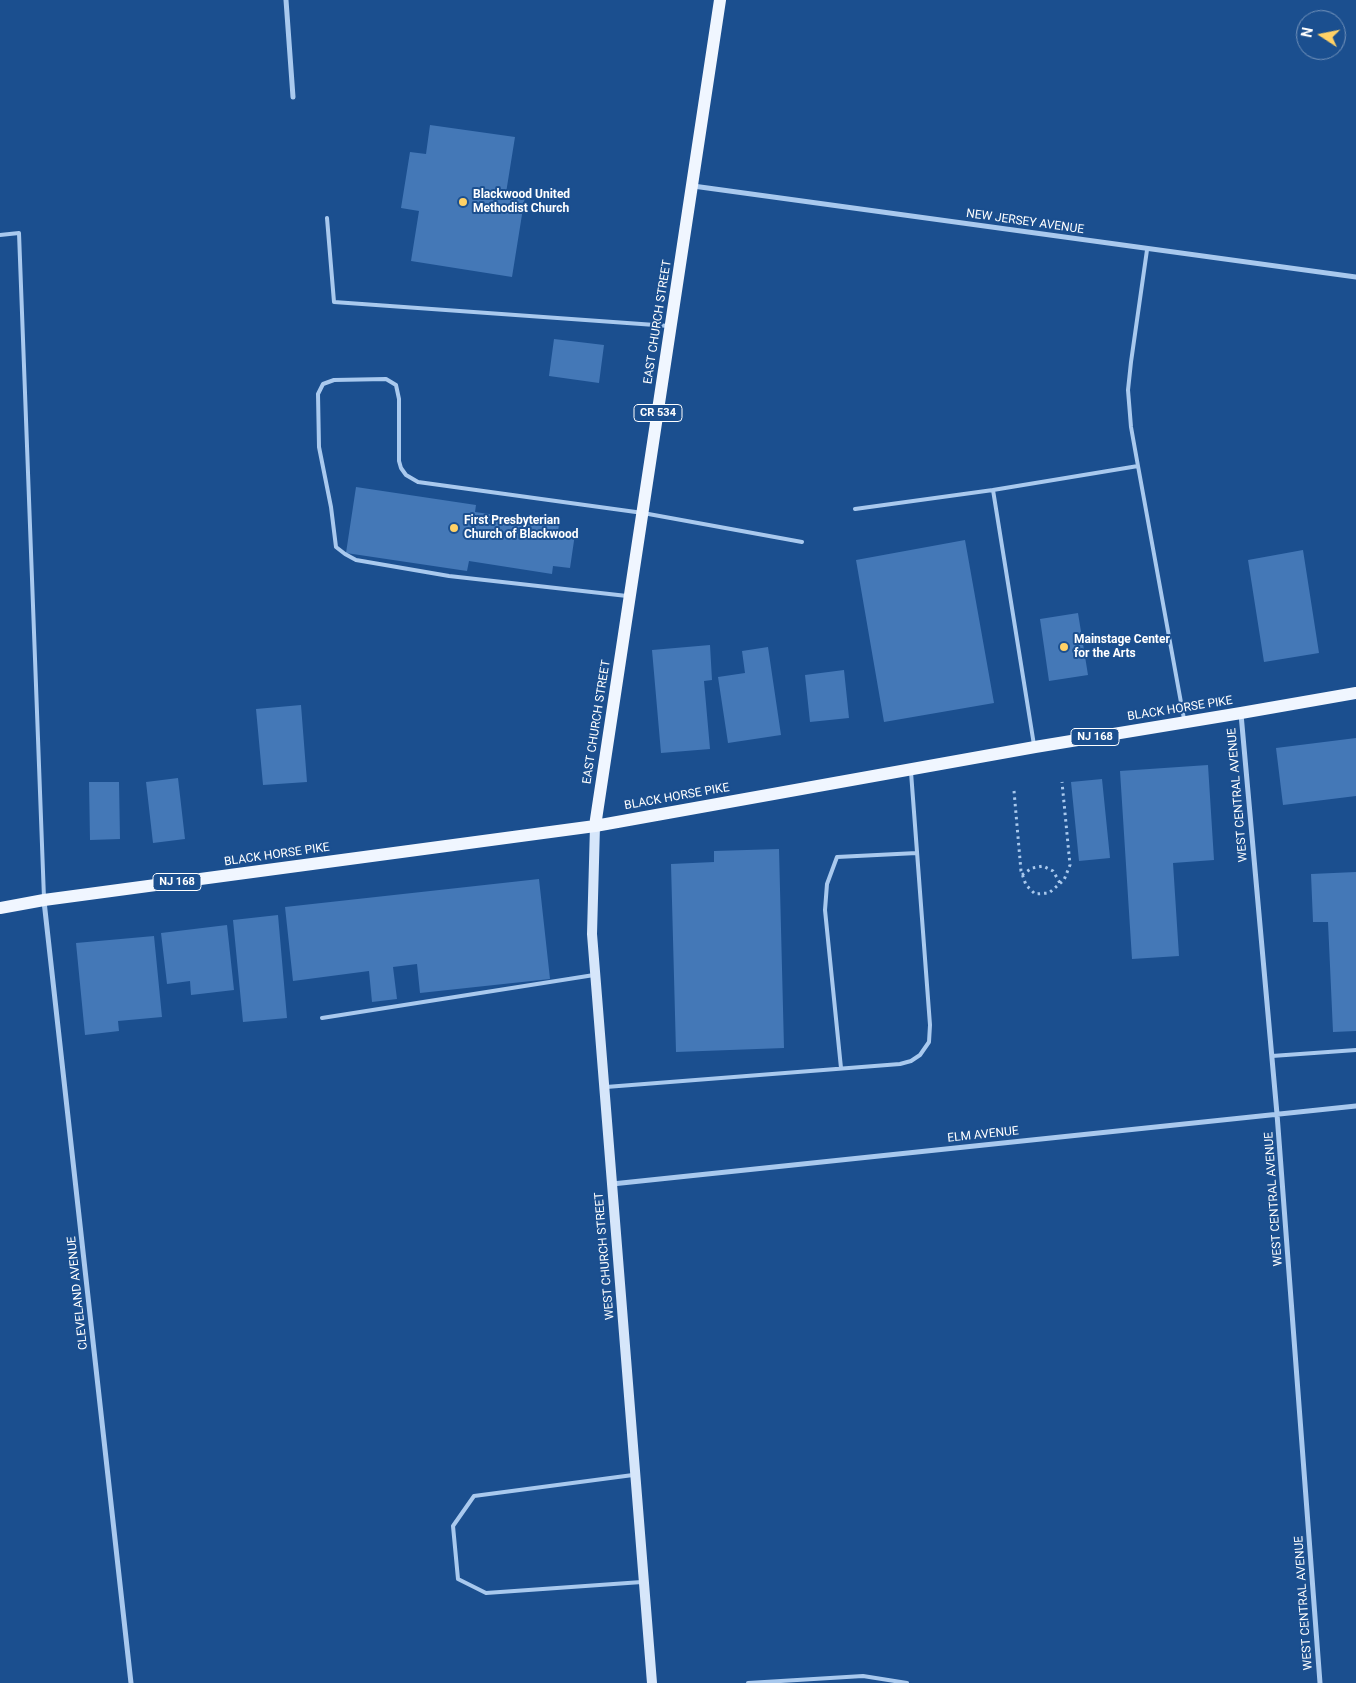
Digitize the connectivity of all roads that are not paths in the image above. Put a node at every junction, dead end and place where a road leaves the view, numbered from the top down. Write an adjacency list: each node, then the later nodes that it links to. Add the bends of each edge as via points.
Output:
1 (286, 0): 3 (street)
2 (720, 0): 4 (main road, EAST CHURCH STREET / CR 534)
3 (293, 97)
4 (692, 186): 7 (street, NEW JERSEY AVENUE); 9 (main road, EAST CHURCH STREET / CR 534)
5 (328, 218): 9 (lane, via 334,302)
6 (0, 235): 23 (lane, via 19,233)
7 (1147, 250): 8 (street, NEW JERSEY AVENUE); 10 (lane, via 1128,390 1130,426)
8 (1356, 277)
9 (671, 326): 13 (main road, EAST CHURCH STREET / CR 534)
10 (1138, 466): 11 (lane); 18 (lane)
11 (993, 490): 12 (lane); 19 (lane)
12 (854, 509)
13 (643, 513): 14 (lane); 15 (main road, EAST CHURCH STREET / CR 534); 15 (lane, via 418,482 406,475 399,460 400,399 396,385 386,380 334,380 322,384 318,394 319,447 333,534 336,547 345,554 356,560 449,576)
14 (802, 542)
15 (630, 597): 21 (main road, EAST CHURCH STREET / CR 534)
16 (1356, 693): 17 (main road, BLACK HORSE PIKE / NJ 168)
17 (1241, 714): 18 (main road, BLACK HORSE PIKE / NJ 168); 28 (street, WEST CENTRAL AVENUE)
18 (1185, 722): 19 (main road, BLACK HORSE PIKE / NJ 168)
19 (1035, 747): 20 (main road, BLACK HORSE PIKE / NJ 168)
20 (910, 769): 21 (main road, BLACK HORSE PIKE / NJ 168); 22 (lane)
21 (595, 826): 23 (main road, BLACK HORSE PIKE / NJ 168); 25 (main road, WEST CHURCH STREET / CR 534, via 592,934)
22 (917, 852): 29 (lane, via 929,1042 911,1061); 29 (lane, via 837,857 827,884 825,910)
23 (44, 900): 24 (main road, BLACK HORSE PIKE / NJ 168); 36 (street, CLEVELAND AVENUE)
24 (0, 908)
25 (596, 974): 26 (lane); 30 (main road, WEST CHURCH STREET / CR 534)
26 (322, 1018)
27 (1356, 1050): 28 (lane)
28 (1272, 1056): 32 (street, WEST CENTRAL AVENUE)
29 (841, 1068): 30 (lane)
30 (604, 1087): 33 (main road, WEST CHURCH STREET / CR 534)
31 (1356, 1106): 32 (street, ELM AVENUE)
32 (1277, 1114): 33 (street, ELM AVENUE); 40 (street, WEST CENTRAL AVENUE)
33 (612, 1184): 34 (main road, WEST CHURCH STREET / CR 534)
34 (635, 1475): 35 (main road, WEST CHURCH STREET / CR 534); 35 (lane, via 474,1496 453,1526 458,1579 486,1593)
35 (644, 1582): 37 (main road, WEST CHURCH STREET / CR 534)
36 (131, 1683)
37 (652, 1683)
38 (748, 1683): 39 (lane, via 863,1676)
39 (907, 1683)
40 (1320, 1683)

